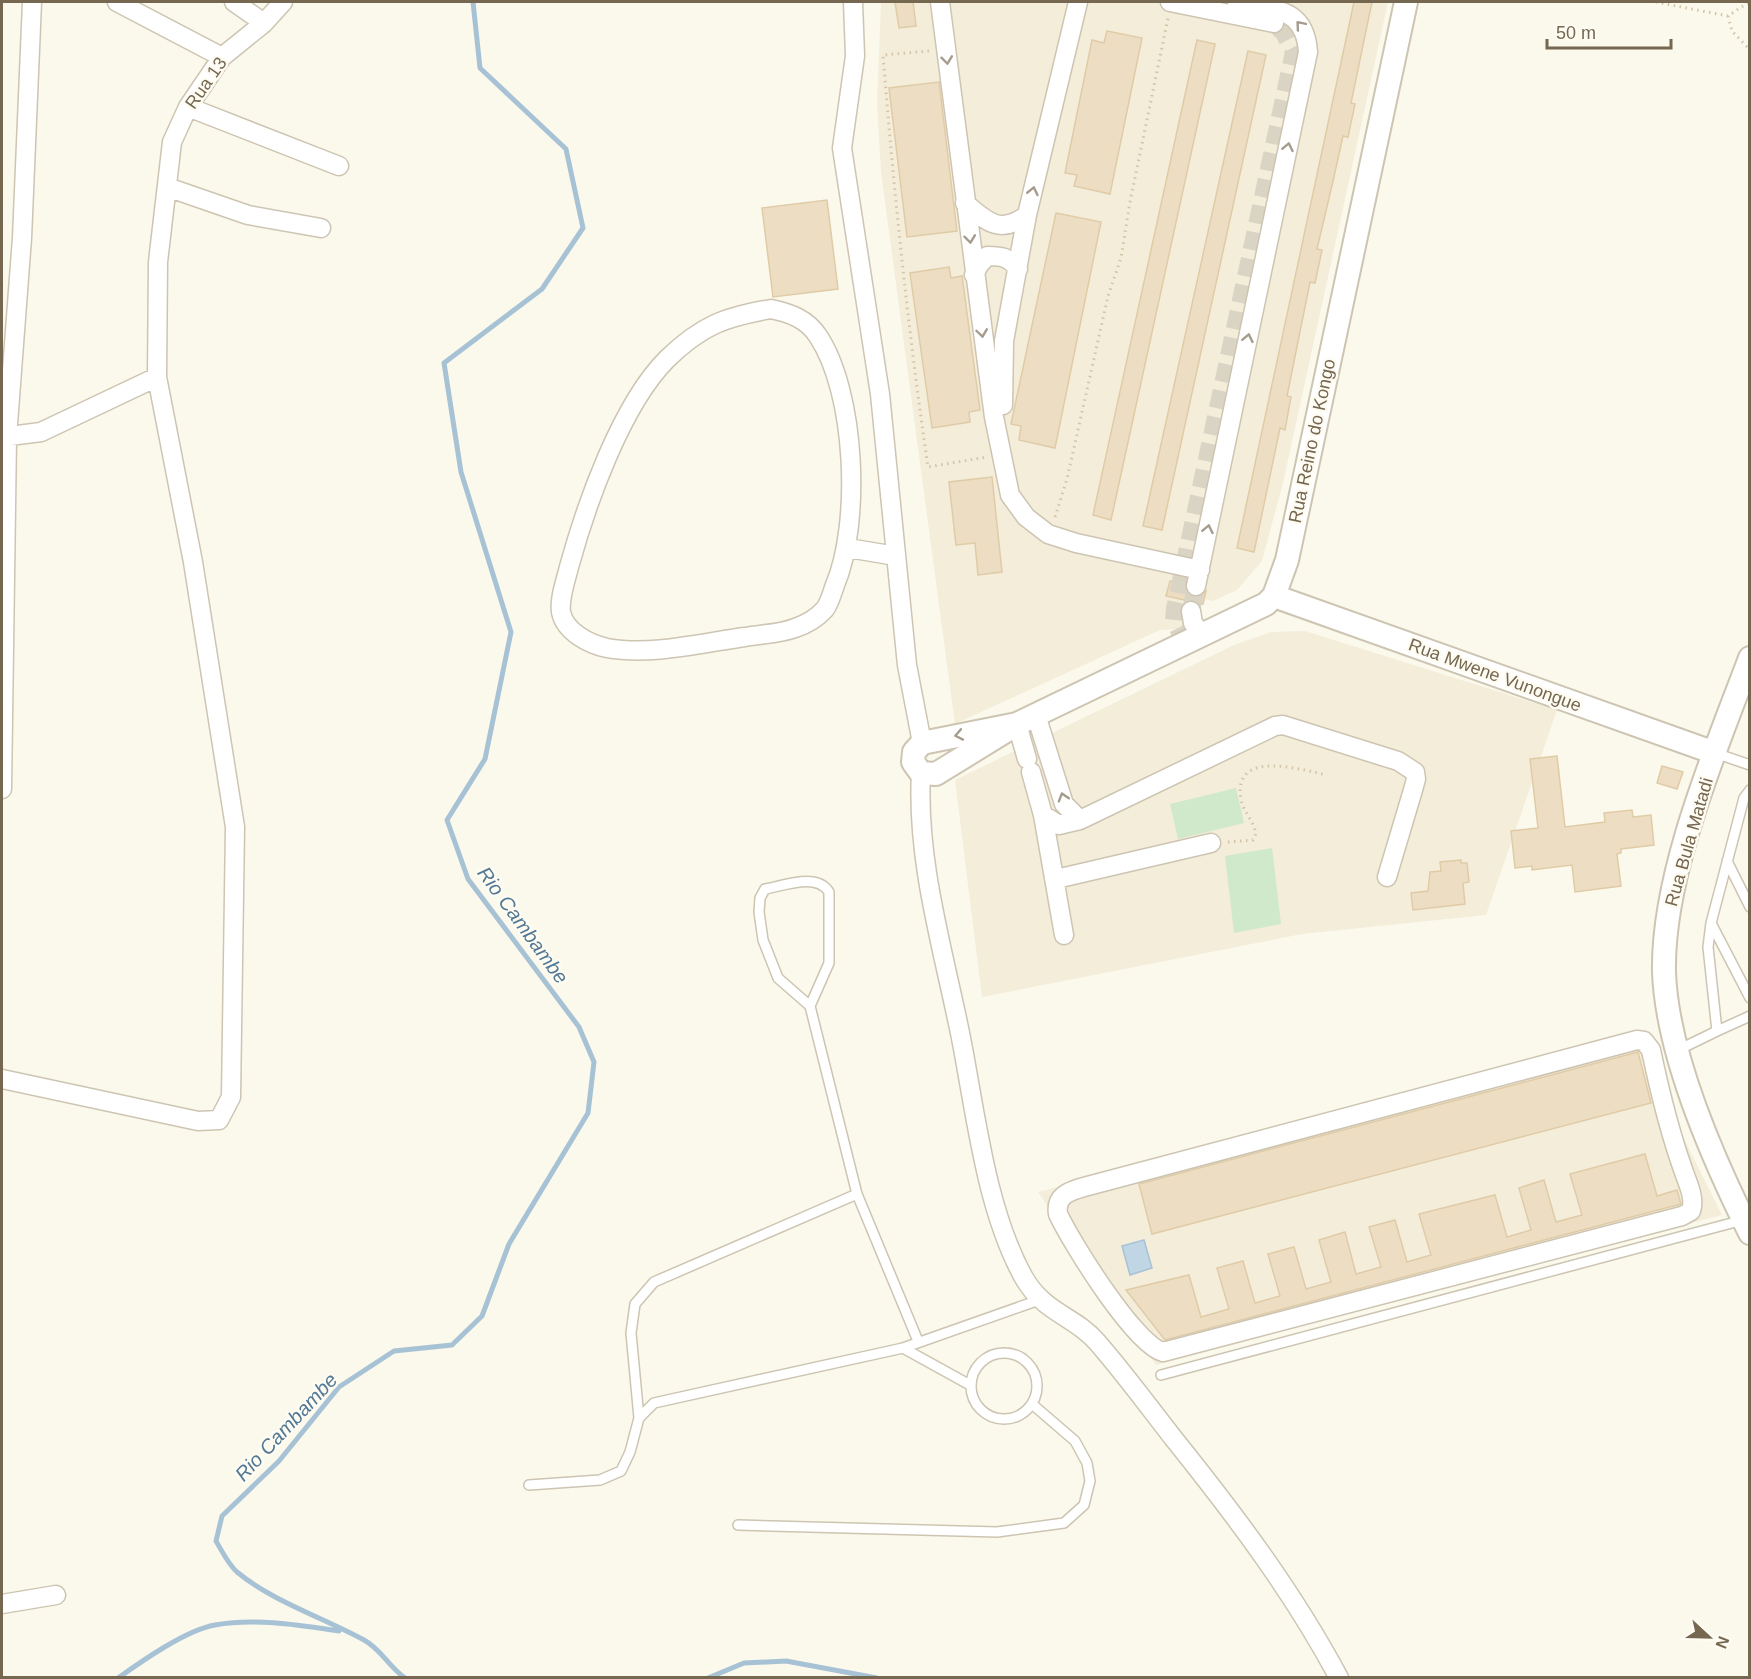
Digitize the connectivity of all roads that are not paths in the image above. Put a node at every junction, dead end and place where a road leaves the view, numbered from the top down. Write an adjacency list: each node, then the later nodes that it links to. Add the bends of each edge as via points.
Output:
1 (32, 2): 23 (street, via 22,238)
2 (117, 2): 13 (street)
3 (234, 2): 11 (street)
4 (283, 2): 11 (street, Rua 13)
5 (853, 2): 25 (street, via 855,56 842,148 880,394)
6 (940, 2): 17 (street, one-way to 17)
7 (1078, 2): 18 (street, one-way to 7)
8 (1171, 2): 12 (street)
9 (1237, 2): 26 (street, one-way to 9, via 1308,52 1307,33 1300,21)
10 (1406, 2): 27 (street, Rua Reino do Kongo, via 1287,560)
11 (264, 23): 13 (street, Rua 13)
12 (1274, 23)
13 (222, 57): 14 (street, Rua 13)
14 (188, 107): 15 (street); 16 (street, Rua 13, via 172,142)
15 (339, 166)
16 (167, 187): 19 (street, via 248,215); 22 (street, Rua 13, via 158,262)
17 (966, 202): 18 (street, via 996,225 1009,226); 21 (street, one-way to 21)
18 (1027, 214): 20 (street)
19 (321, 228)
20 (1018, 269): 21 (street, via 1012,260 987,256); 26 (street, via 1004,341 1004,414 1020,491 1035,512 1053,523 1186,557)
21 (974, 275): 26 (street, one-way to 26, via 1000,454 1010,495 1026,517 1048,534)
22 (157, 377): 23 (street, via 41,432); 54 (street, Rua 13, via 193,562 235,827 231,1097 219,1120 198,1121)
23 (4, 437): 38 (street)
24 (848, 548): 24 (street, via 826,607 812,621 793,629 635,650 606,648 587,642 570,630 561,612 562,592 578,534 616,440 640,395 666,360 698,333 729,316 771,309 794,314 817,334 832,364 843,401 852,487); 25 (street)
25 (896, 555): 32 (street, via 907,665)
26 (1199, 572)
27 (1274, 596): 29 (street, via 1266,604); 33 (street, Rua Mwene Vunongue)
28 (1191, 611): 29 (street, via 1192,623)
29 (1203, 636): 31 (street)
30 (1749, 658): 33 (street, Rua Bula Matadi)
31 (1027, 720): 32 (street, one-way to 32); 35 (street); 36 (street); 37 (street, via 936,774)
32 (922, 743): 37 (street, via 914,752 914,762)
33 (1715, 753): 34 (lane); 53 (street, Rua Bula Matadi, via 1682,854 1666,934 1668,1012)
34 (1749, 765)
35 (1055, 768): 36 (street, via 1050,773); 41 (street, one-way to 35, via 1064,804)
36 (1031, 770): 40 (street)
37 (921, 773): 59 (street, via 919,809 926,864 989,1179 1006,1238)
38 (2, 789)
39 (1749, 790): 43 (lane)
40 (1043, 815): 41 (street, via 1059,825); 45 (street)
41 (1080, 819): 44 (street, via 1283,725 1398,761 1414,772 1416,779)
42 (1211, 843): 45 (street)
43 (1727, 861): 46 (lane); 47 (lane)
44 (1387, 877)
45 (1056, 879): 48 (street)
46 (1749, 907)
47 (1711, 923): 49 (lane); 52 (lane, via 1708,947)
48 (1064, 935)
49 (1749, 998)
50 (810, 1006): 50 (lane, via 778,978 763,940 759,912 765,889 814,881 829,892 829,963); 57 (lane)
51 (1749, 1016): 52 (lane)
52 (1717, 1031): 53 (lane)
53 (1678, 1050): 55 (street, Rua Bula Matadi)
54 (2, 1079)
55 (1697, 1111): 56 (street); 58 (street, Rua Bula Matadi)
56 (1666, 1120): 56 (street, via 1651,1050 1644,1041 1637,1040 1084,1187 1062,1196 1057,1208 1101,1287 1151,1346 1171,1352 1682,1216 1691,1211 1692,1201)
57 (857, 1194): 60 (lane); 65 (lane, via 654,1282 634,1304 631,1333)
58 (1746, 1226): 62 (lane)
59 (1039, 1300): 60 (lane); 70 (street, via 1095,1339 1272,1567)
60 (918, 1341): 61 (lane)
61 (903, 1348): 63 (lane); 65 (lane, via 654,1403)
62 (1161, 1375)
63 (970, 1385): 64 (lane, via 977,1407 996,1419 1016,1418); 64 (lane, via 978,1364 998,1353 1010,1353 1021,1357 1035,1373 1036,1394)
64 (1032, 1404): 67 (lane, via 1075,1441 1087,1463 1090,1481 1084,1505 1064,1523 997,1532)
65 (639, 1418): 66 (lane, via 621,1471 600,1480)
66 (529, 1485)
67 (738, 1525)
68 (56, 1595): 69 (street)
69 (2, 1604)
70 (1339, 1677)

